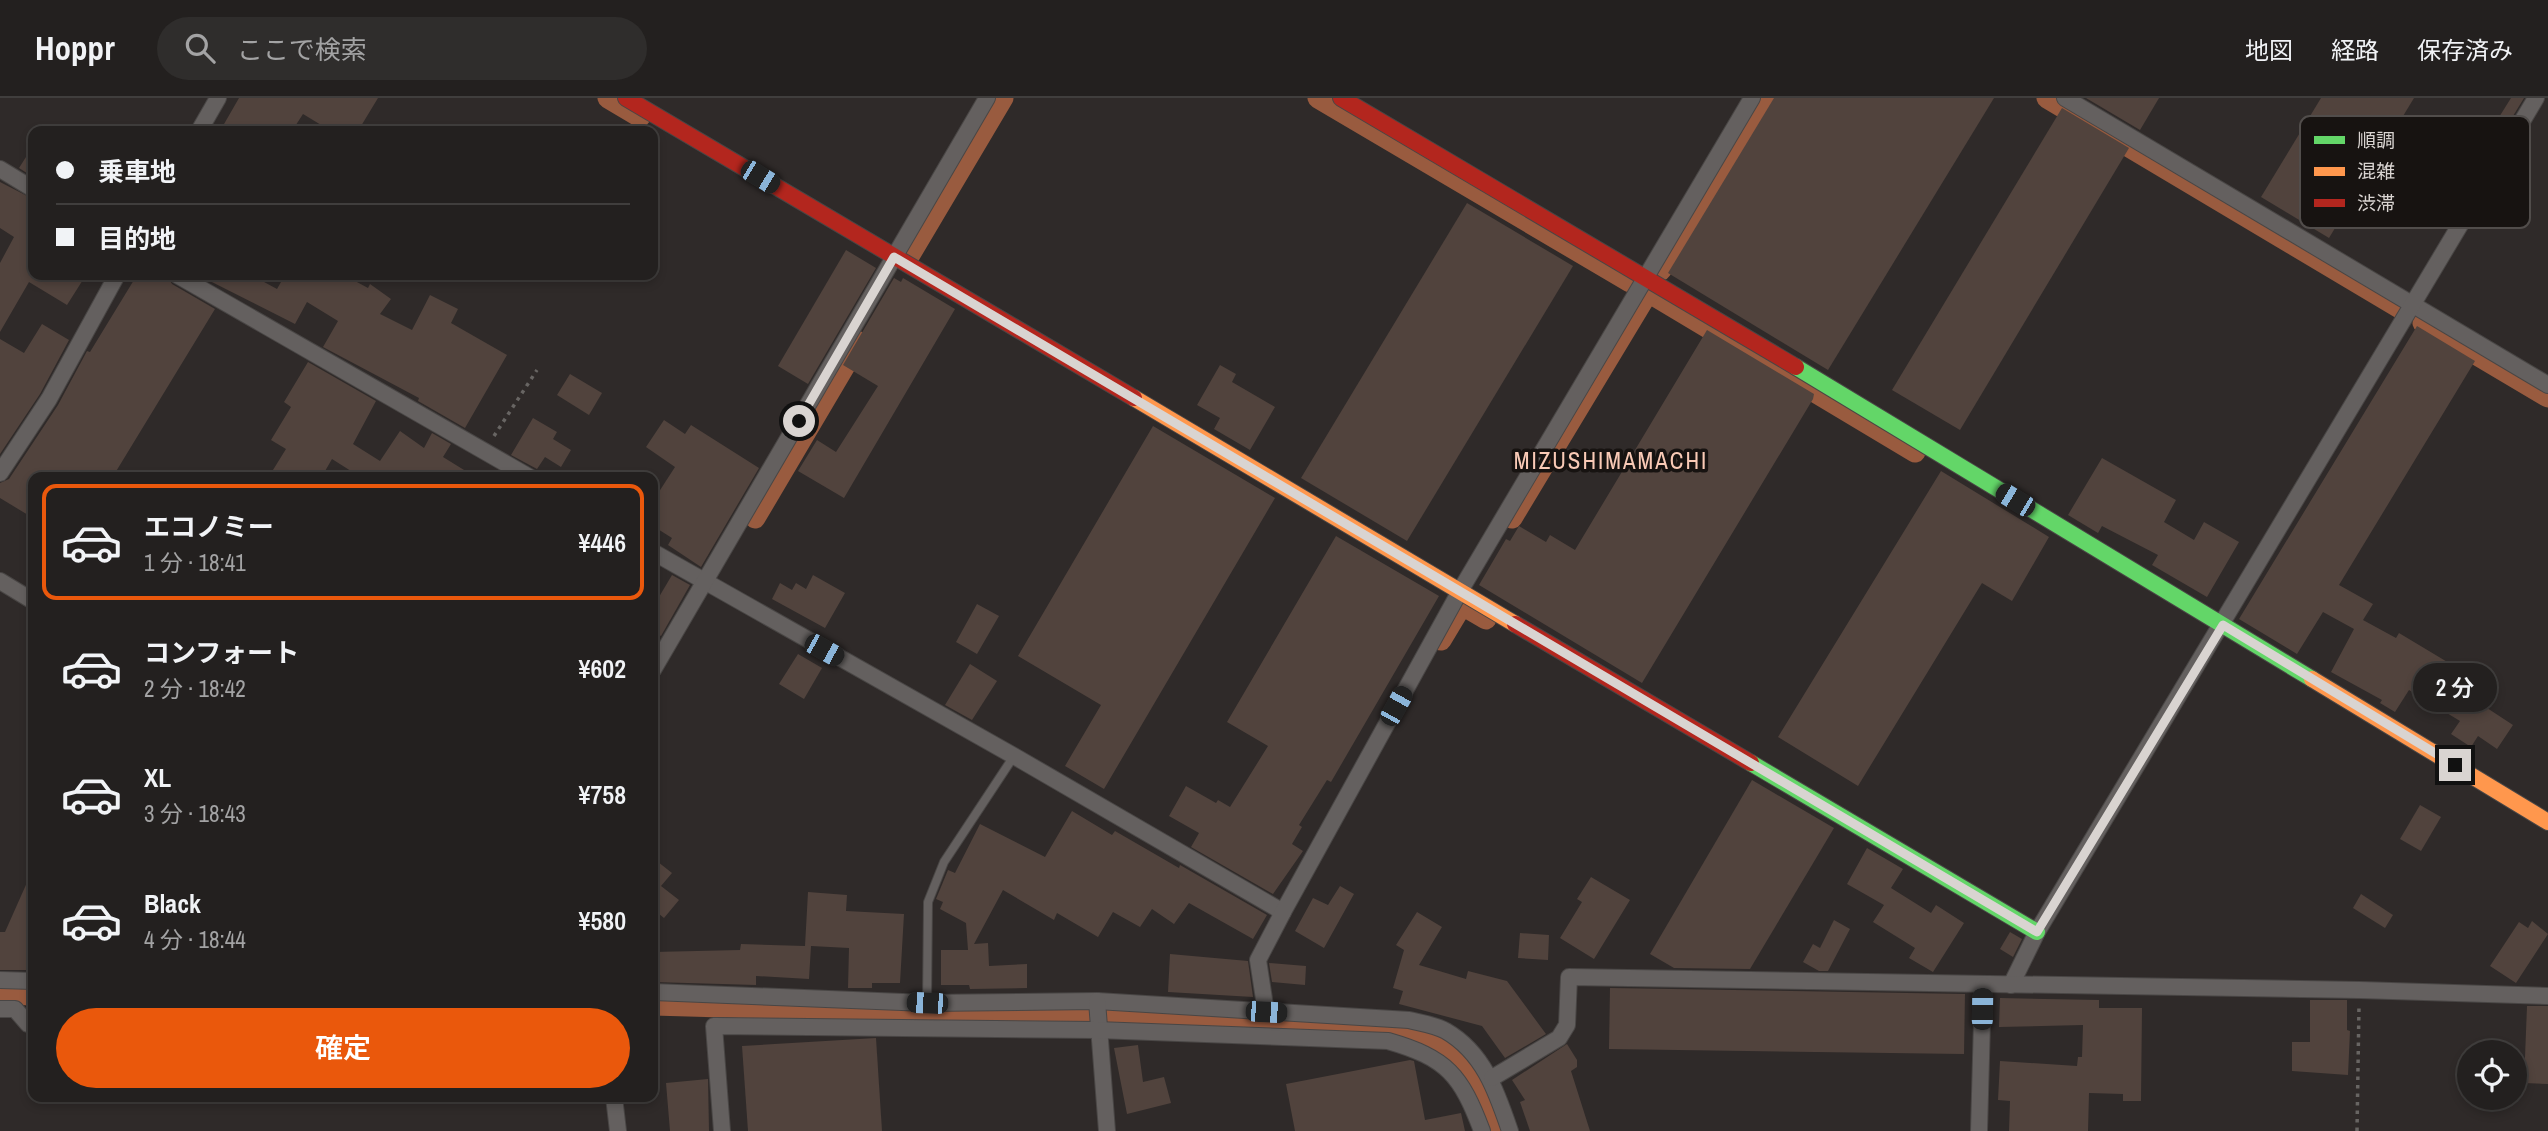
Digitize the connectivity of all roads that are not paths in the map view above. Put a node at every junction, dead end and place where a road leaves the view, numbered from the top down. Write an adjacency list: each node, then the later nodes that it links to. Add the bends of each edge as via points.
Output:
1 (218, 98): 9 (street)
2 (626, 98): 13 (street)
3 (988, 98): 13 (street)
4 (1341, 98): 14 (street)
5 (1752, 98): 14 (street)
6 (2065, 98): 17 (street)
7 (2536, 98): 8 (street)
8 (2525, 116)
9 (202, 126)
10 (0, 169): 11 (street)
11 (28, 186)
12 (2458, 228): 17 (street)
13 (894, 257): 23 (street); 24 (street)
14 (1647, 277): 24 (street); 26 (street)
15 (114, 280): 20 (street, via 49,399)
16 (186, 280): 19 (street)
17 (2412, 304): 18 (street); 26 (street)
18 (2548, 386)
19 (521, 472)
20 (0, 473)
21 (658, 555): 23 (street)
22 (0, 581): 25 (street)
23 (705, 584): 27 (street); 28 (street)
24 (1460, 591): 30 (street); 31 (street)
25 (28, 598)
26 (2223, 625): 29 (street); 31 (street)
27 (658, 662)
28 (1014, 756): 30 (street); 39 (lane, via 944,862 928,902)
29 (2548, 822)
30 (1283, 912): 41 (street, via 1258,960)
31 (2037, 932): 35 (street)
32 (0, 980): 33 (street)
33 (28, 981)
34 (1983, 985): 35 (street); 46 (street, via 1569,977 1567,1025 1559,1038); 53 (street)
35 (2011, 985): 37 (street)
36 (658, 992): 39 (street)
37 (2548, 996)
38 (1097, 1001): 39 (street); 41 (street); 43 (street)
39 (927, 1003)
40 (0, 1009): 42 (street, via 15,1009)
41 (1266, 1012): 45 (street, via 1409,1020 1446,1030)
42 (28, 1024)
43 (1097, 1030): 44 (street, via 1388,1041); 49 (street, via 714,1026); 50 (street)
44 (1448, 1056): 45 (street); 51 (street)
45 (1476, 1057): 46 (street)
46 (1492, 1078): 52 (street)
47 (615, 1102): 48 (street)
48 (618, 1131)
49 (722, 1131)
50 (1107, 1131)
51 (1482, 1131)
52 (1510, 1131)
53 (1979, 1131)

